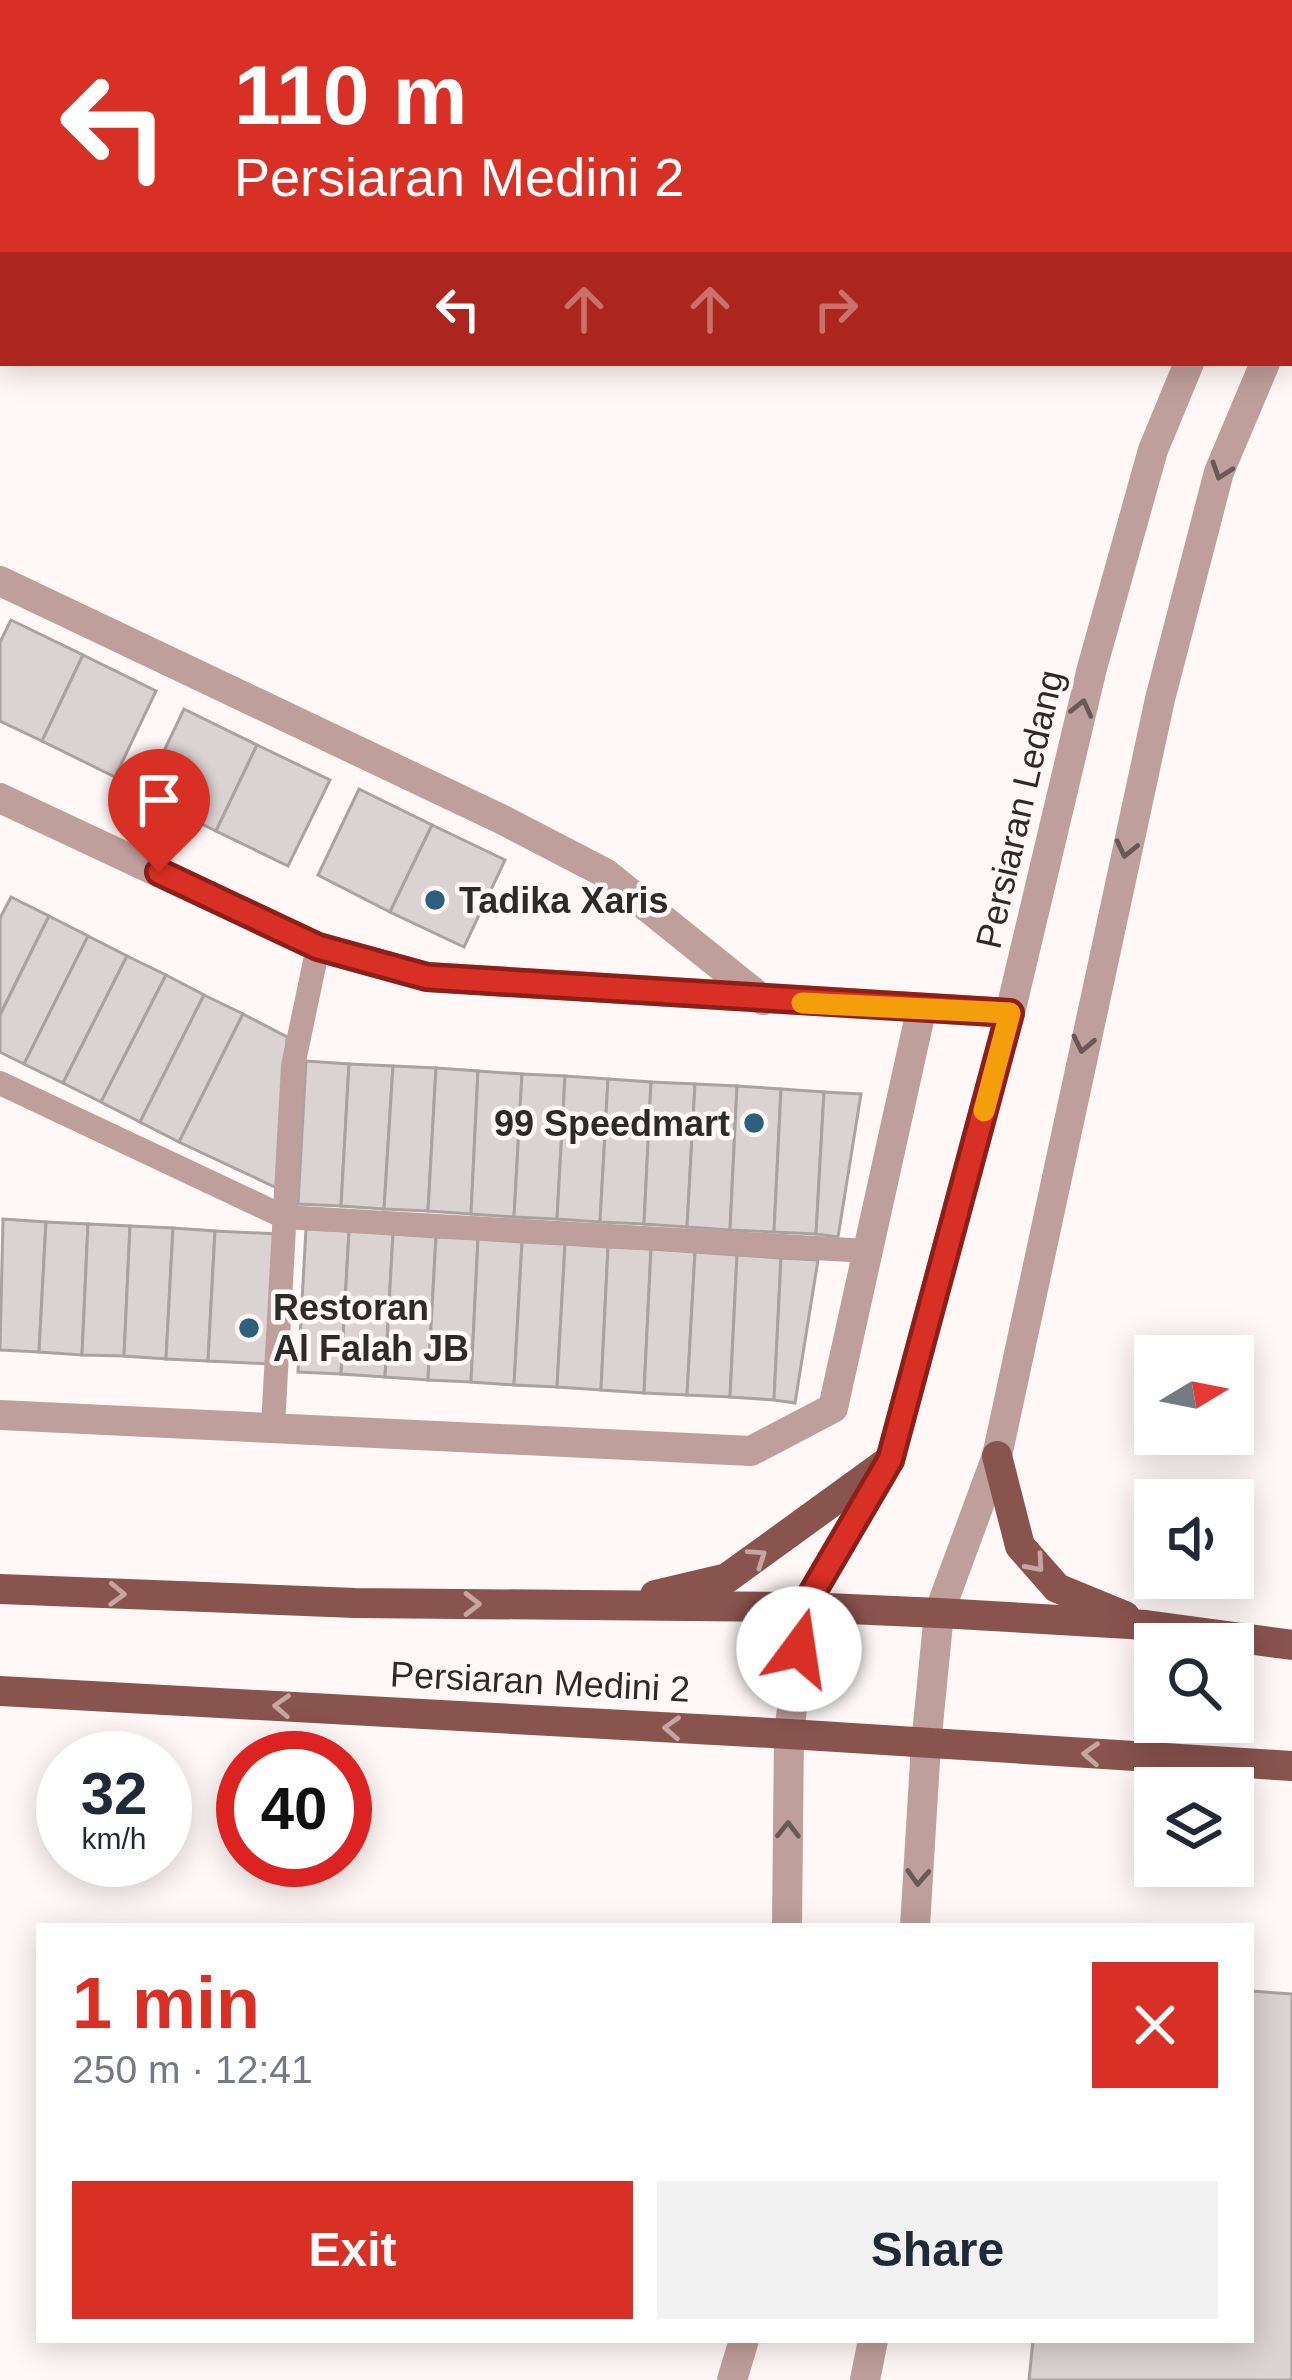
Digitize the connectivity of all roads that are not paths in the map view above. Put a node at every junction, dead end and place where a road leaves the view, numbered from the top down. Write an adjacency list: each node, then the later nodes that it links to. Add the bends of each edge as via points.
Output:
1 (1188, 366): 8 (street, Persiaran Ledang, one-way to 1, via 1092,668 1153,450)
2 (1264, 366): 14 (street, one-way to 14, via 1219,472 1160,699)
3 (0, 581): 6 (street, via 605,873)
4 (0, 798): 5 (street)
5 (318, 947): 6 (street, via 427,977); 10 (lane, via 293,1066)
6 (763, 1000): 7 (street)
7 (921, 1010): 8 (street); 11 (street)
8 (1010, 1013): 15 (street, Persiaran Ledang)
9 (0, 1083): 10 (lane)
10 (284, 1217): 11 (lane); 13 (lane)
11 (867, 1251): 13 (street, via 833,1408 751,1451)
12 (0, 1415): 13 (street)
13 (273, 1426)
14 (997, 1456): 19 (street); 21 (main road, one-way to 21, via 1020,1546 1058,1588)
15 (890, 1460): 17 (main road, one-way to 15, via 727,1578); 18 (street, Persiaran Ledang)
16 (0, 1589): 17 (main road, Persiaran Medini 2, one-way to 17)
17 (609, 1606): 18 (main road, Persiaran Medini 2)
18 (804, 1607): 19 (main road, Persiaran Medini 2); 25 (street)
19 (939, 1613): 20 (main road, Persiaran Medini 2); 26 (street)
20 (1134, 1623)
21 (1144, 1623)
22 (1254, 1640): 23 (main road, Persiaran Medini 2)
23 (1292, 1645)
24 (0, 1691): 25 (main road, Persiaran Medini 2, one-way to 24)
25 (789, 1734): 26 (main road, Persiaran Medini 2); 28 (street, one-way to 25)
26 (926, 1745): 27 (main road, Persiaran Medini 2, one-way to 26); 29 (street, one-way to 29)
27 (1292, 1766)
28 (787, 1923)
29 (915, 1923)
30 (743, 2343): 32 (street)
31 (872, 2343): 33 (street)
32 (732, 2380)
33 (865, 2380)

